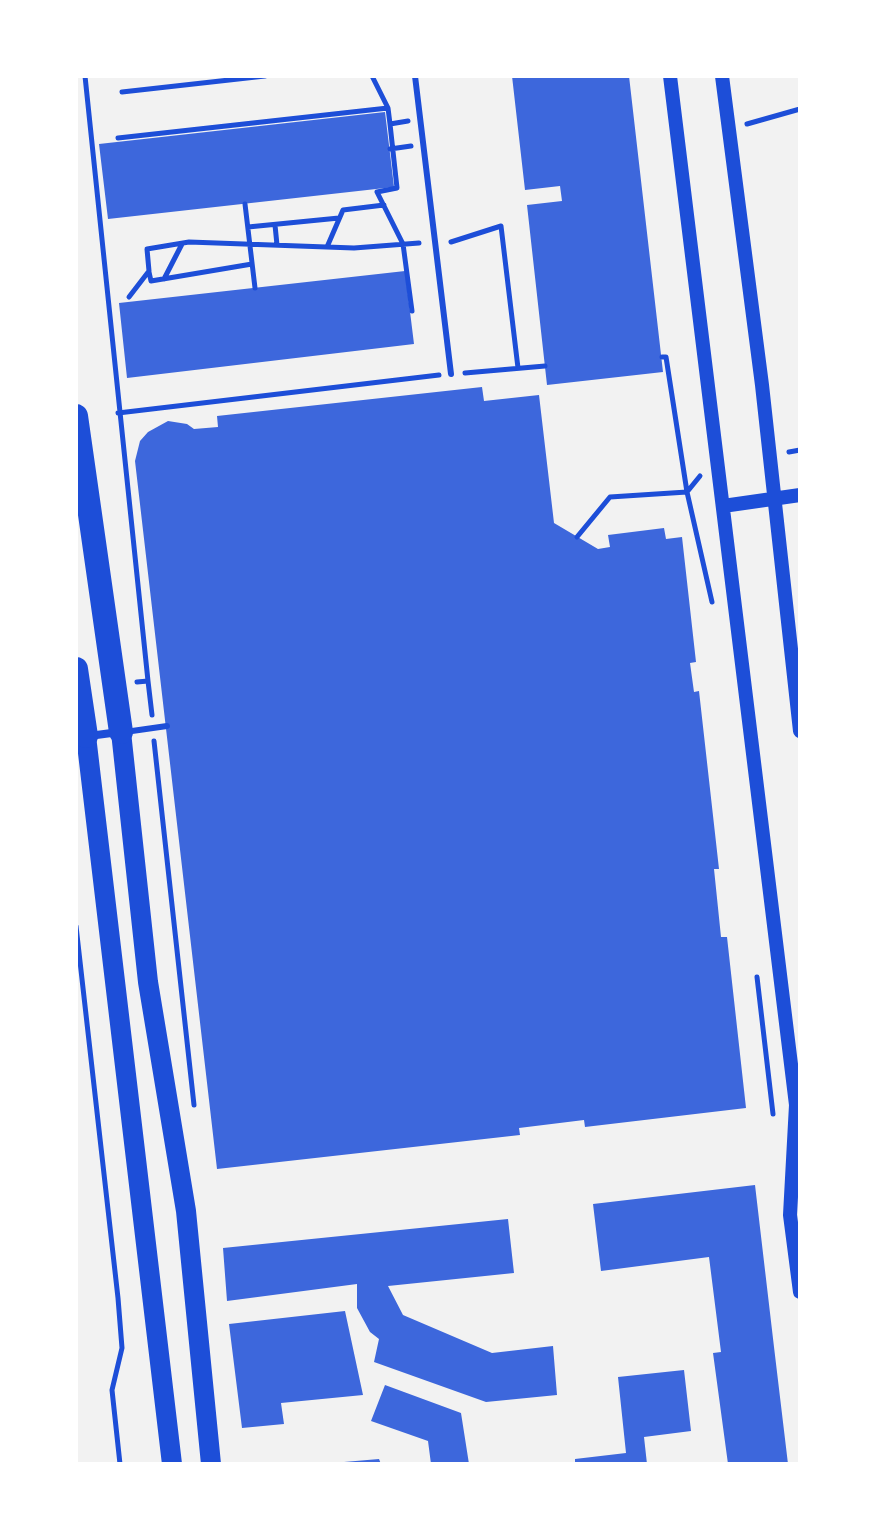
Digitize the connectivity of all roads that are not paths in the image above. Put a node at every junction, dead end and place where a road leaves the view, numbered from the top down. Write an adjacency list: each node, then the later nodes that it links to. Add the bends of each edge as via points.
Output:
1 (415, 76): 4 (lane)
2 (670, 76): 8 (street)
3 (722, 76): 7 (street)
4 (451, 374)
5 (76, 416): 12 (highway)
6 (800, 495): 7 (street)
7 (774, 499): 8 (street); 11 (street)
8 (723, 506): 14 (street, via 796,1105 790,1215)
9 (76, 669): 13 (highway)
10 (167, 726): 12 (lane)
11 (800, 731)
12 (121, 732): 13 (street); 16 (main road, via 148,982 186,1211)
13 (81, 736): 15 (main road)
14 (800, 1292)
15 (172, 1464)
16 (211, 1464)

